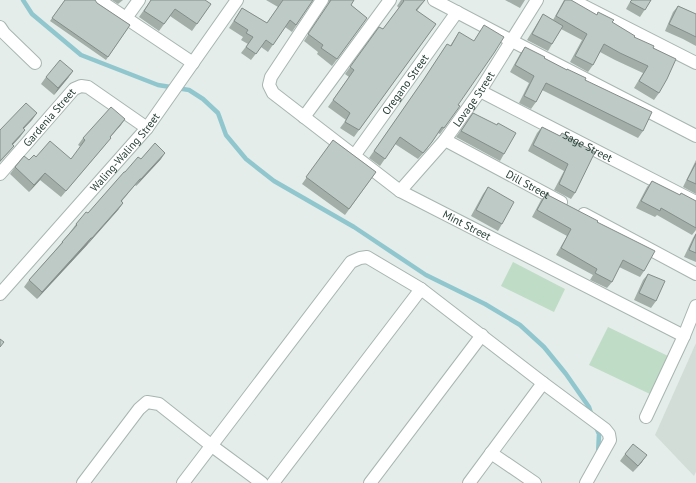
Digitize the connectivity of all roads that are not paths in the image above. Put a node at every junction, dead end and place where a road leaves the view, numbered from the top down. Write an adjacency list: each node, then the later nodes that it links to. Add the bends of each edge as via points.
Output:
1 (99, 0): 10 (street)
2 (139, 0): 10 (street)
3 (237, 0): 14 (street, Waling-Waling Street)
4 (322, 0): 17 (street, Mint Street, via 271,77 269,86 273,93)
5 (390, 0): 17 (street)
6 (434, 0): 9 (street)
7 (537, 0): 12 (street, Lovage Street)
8 (572, 0): 15 (street)
9 (457, 12): 12 (street); 21 (street, Oregano Street)
10 (126, 18): 14 (street)
11 (0, 27): 13 (street)
12 (512, 41): 16 (street, Lovage Street); 19 (street)
13 (35, 62)
14 (192, 63): 18 (street, Waling-Waling Street)
15 (696, 63)
16 (480, 91): 20 (street, Lovage Street); 24 (street, Sage Street)
17 (304, 117): 21 (street, Mint Street)
18 (147, 128): 22 (street, Gardenia Street, via 88,87 81,86 74,89); 27 (street, Waling-Waling Street)
19 (696, 136)
20 (445, 140): 23 (street, Lovage Street); 25 (street, Dill Street)
21 (354, 156): 23 (street, Mint Street)
22 (0, 174)
23 (400, 192): 30 (street, Mint Street)
24 (696, 202)
25 (696, 274)
26 (422, 289): 29 (street); 33 (street, via 367,257 351,262); 38 (street)
27 (0, 294)
28 (696, 306): 30 (street)
29 (482, 336): 31 (street); 39 (street)
30 (684, 336): 32 (street)
31 (543, 383): 34 (street); 42 (street, via 605,429 608,434 610,440)
32 (646, 417)
33 (212, 446): 35 (street, via 159,404 147,402 139,409); 36 (street); 37 (street)
34 (491, 453): 40 (street); 41 (street)
35 (84, 483)
36 (183, 483)
37 (262, 483)
38 (273, 483)
39 (370, 483)
40 (469, 483)
41 (535, 483)
42 (586, 483)

